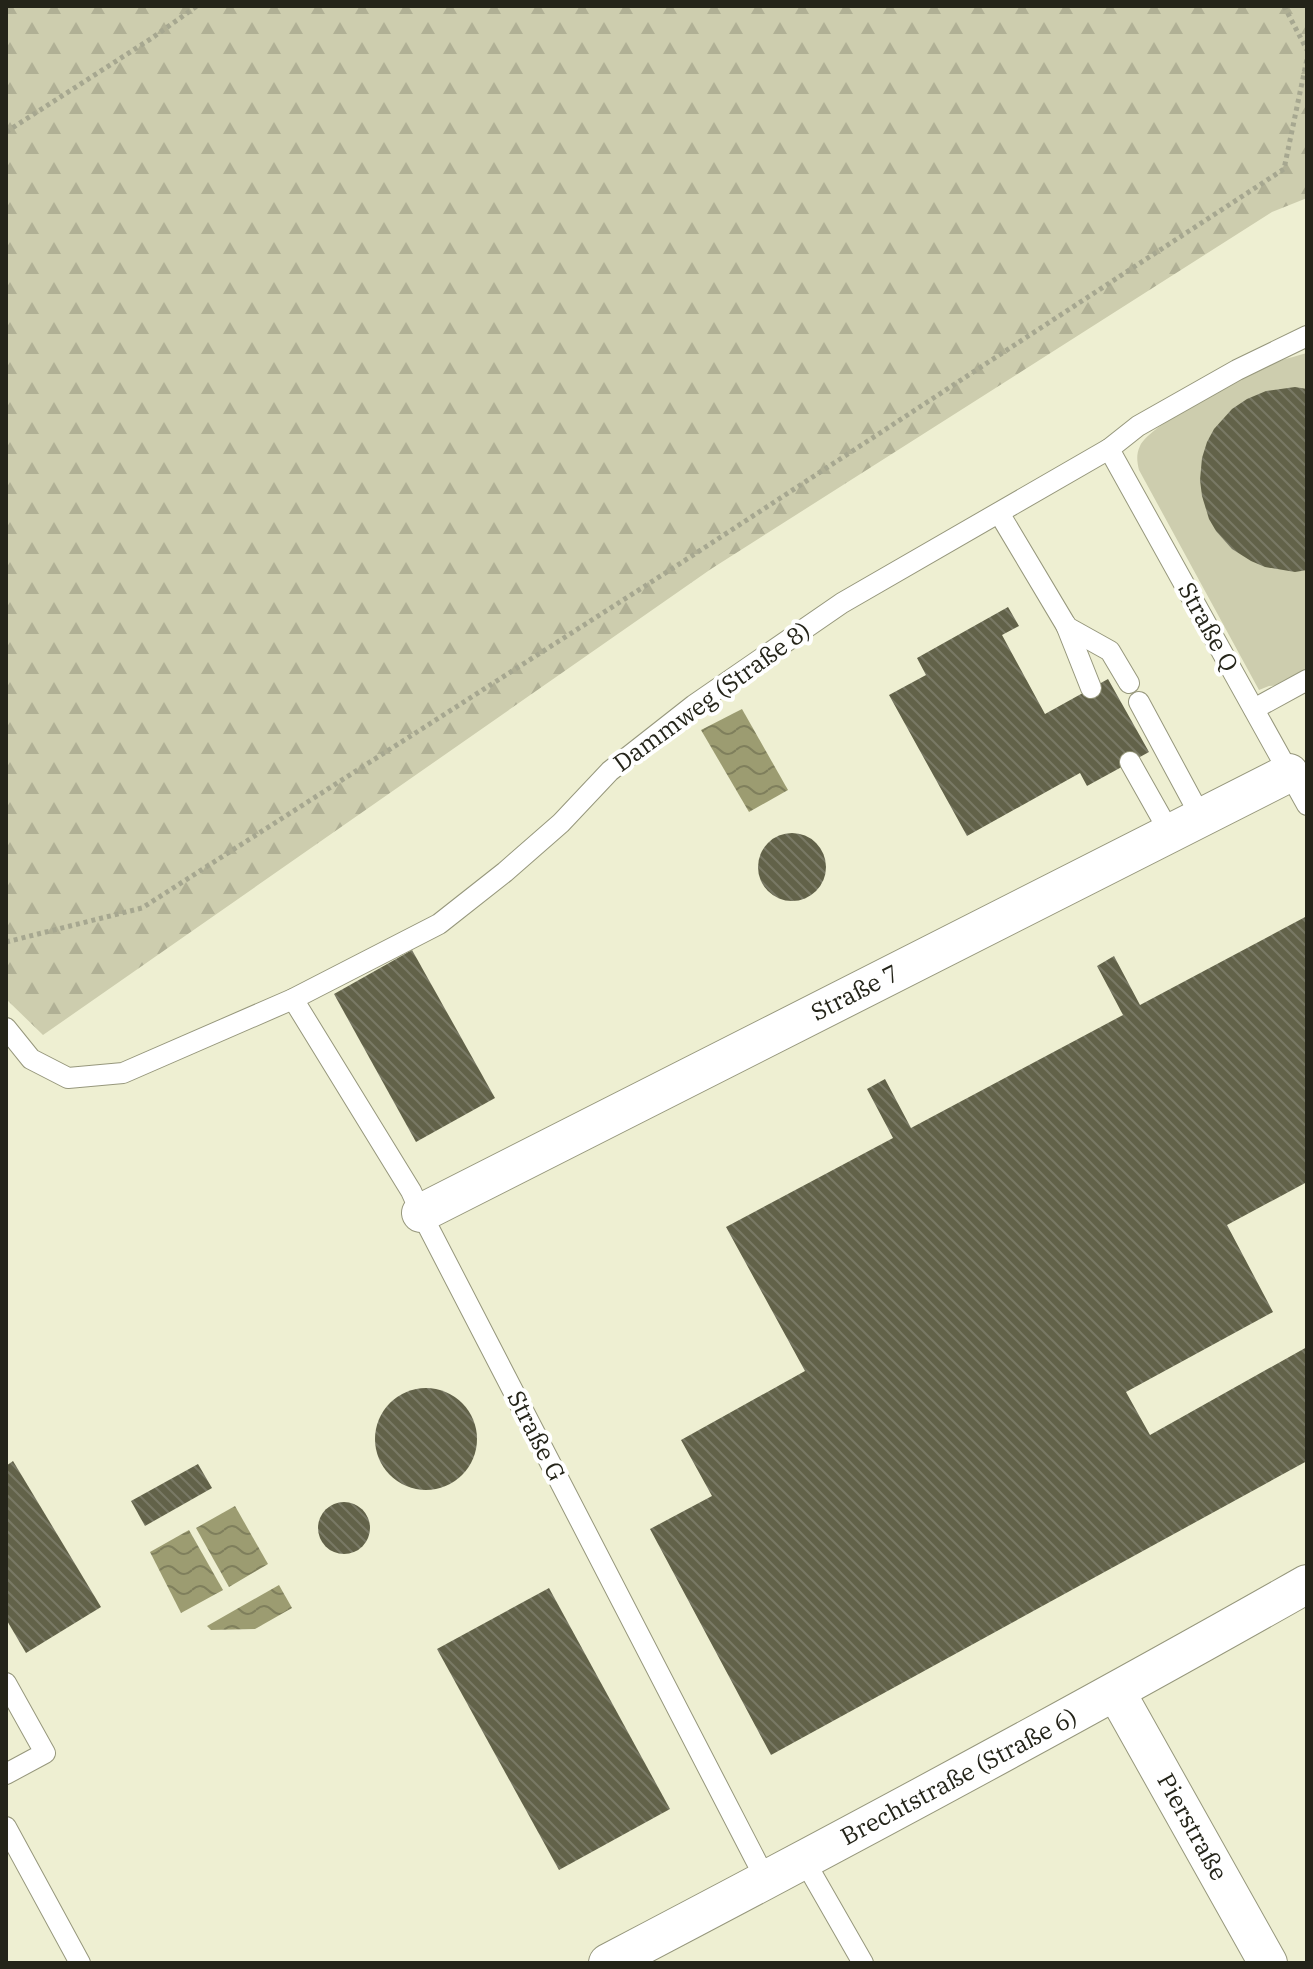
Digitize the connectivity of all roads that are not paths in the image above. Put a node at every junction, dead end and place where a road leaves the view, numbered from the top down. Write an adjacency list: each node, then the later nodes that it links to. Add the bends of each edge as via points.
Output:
1 (1307, 336): 2 (lane, Dammweg (Straße 8), via 1150,419)
2 (1109, 449): 3 (lane, Dammweg (Straße 8)); 9 (lane, Straße Q)
3 (999, 513): 4 (lane); 13 (lane, Dammweg (Straße 8), via 842,603 694,705 610,771 561,823 439,924)
4 (1066, 625): 6 (lane, via 1110,651); 7 (lane)
5 (1307, 680): 9 (lane)
6 (1129, 683)
7 (1091, 688)
8 (1139, 702): 12 (lane)
9 (1254, 709): 11 (lane, Straße Q)
10 (1130, 762): 12 (lane)
11 (1298, 789): 12 (street, Straße 7)
12 (1186, 825): 15 (street, Straße 7)
13 (293, 999): 14 (lane, Dammweg (Straße 8), via 123,1073 68,1078 31,1059); 15 (lane, Straße G)
14 (6, 1028)
15 (421, 1213): 22 (lane, Straße G)
16 (1307, 1584): 18 (street, Brechtstraße (Straße 6))
17 (6, 1683): 19 (lane, via 45,1753)
18 (1116, 1692): 21 (street, Brechtstraße (Straße 6)); 26 (street, Pierstraße)
19 (6, 1774)
20 (6, 1827): 23 (lane)
21 (804, 1860): 22 (street, Brechtstraße (Straße 6)); 25 (lane)
22 (766, 1880): 24 (street, Brechtstraße (Straße 6))
23 (80, 1963)
24 (608, 1963)
25 (863, 1963)
26 (1268, 1963)

